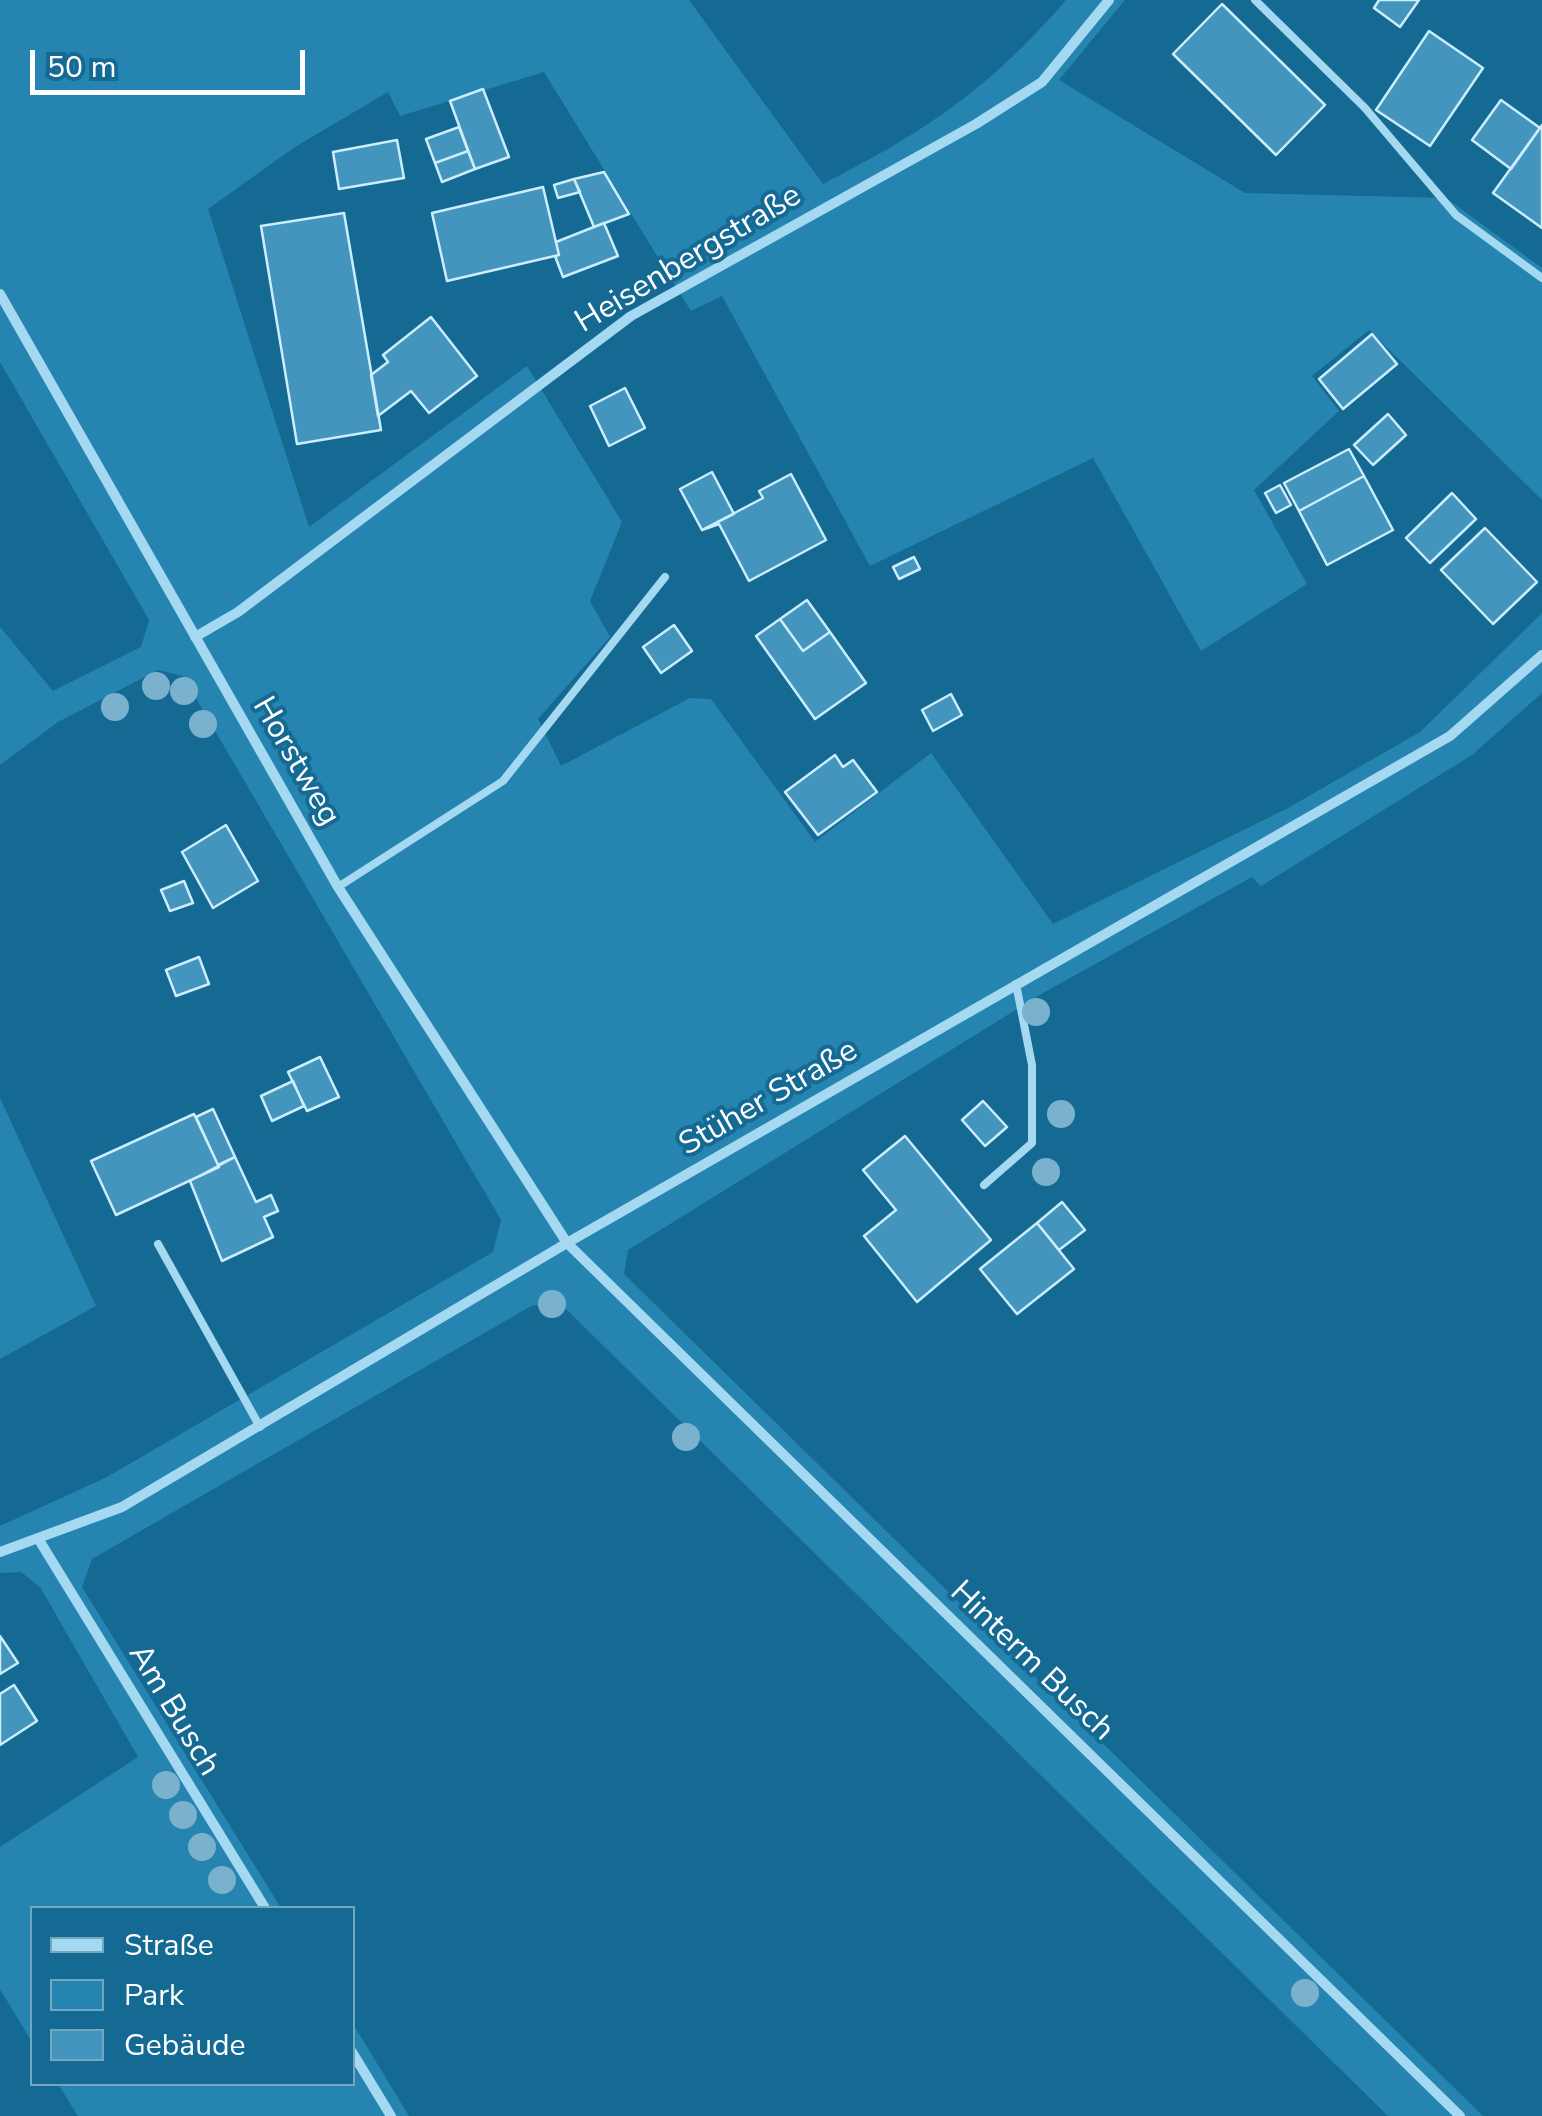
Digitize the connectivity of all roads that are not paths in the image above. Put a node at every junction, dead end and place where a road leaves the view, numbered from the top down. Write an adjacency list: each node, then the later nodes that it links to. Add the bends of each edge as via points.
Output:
1 (1109, 0): 6 (street, Heisenbergstraße, via 1042,82 631,316)
2 (1255, 0): 3 (lane, via 1365,108 1456,215)
3 (1542, 278)
4 (0, 294): 6 (street, Horstweg)
5 (665, 577): 8 (lane, via 502,781)
6 (195, 638): 8 (street, Horstweg)
7 (1542, 654): 9 (street, Stüher Straße, via 1450,736)
8 (338, 887): 11 (street, Horstweg)
9 (1016, 984): 10 (lane, via 1032,1065 1032,1143); 11 (street, Stüher Straße)
10 (984, 1185)
11 (567, 1243): 13 (street, Stüher Straße); 19 (street, Hinterm Busch)
12 (158, 1244): 13 (lane)
13 (260, 1428): 14 (street, Stüher Straße, via 122,1507)
14 (39, 1540): 15 (street, Stüher Straße); 16 (street, Am Busch)
15 (0, 1552)
16 (264, 1906)
17 (355, 2057): 18 (street)
18 (391, 2116)
19 (1460, 2116)

